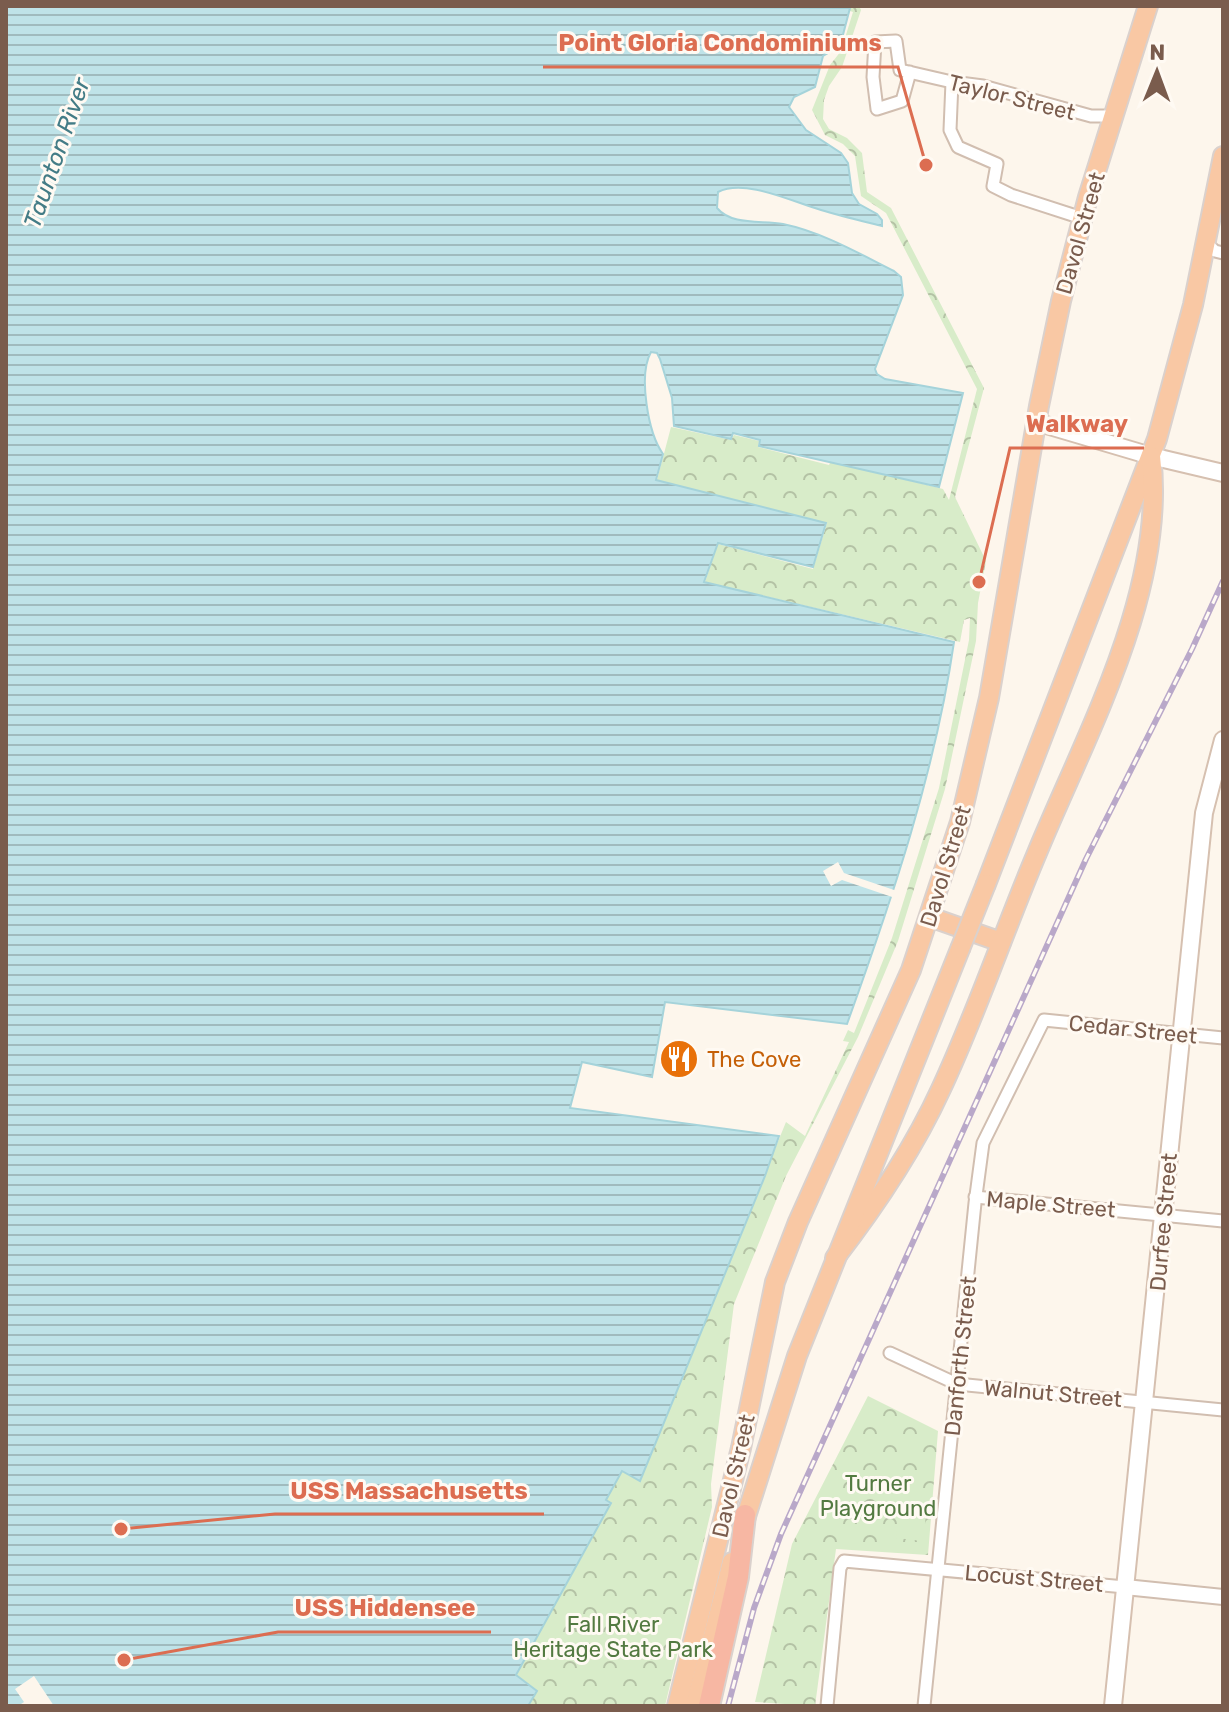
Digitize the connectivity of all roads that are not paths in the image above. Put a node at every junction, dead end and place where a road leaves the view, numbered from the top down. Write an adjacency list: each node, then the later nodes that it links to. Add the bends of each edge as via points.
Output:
1 (1148, 6): 4 (highway, Davol Street)
2 (910, 72): 2 (street, via 902,101 877,109 875,42 896,41 900,70); 3 (street, Taylor Street)
3 (952, 82): 4 (street, Taylor Street, via 1091,116); 6 (street, via 950,130 958,147 997,164 993,186)
4 (1114, 116): 6 (highway, Davol Street)
5 (1223, 156): 7 (highway, Davol Street)
6 (1082, 218): 9 (highway, Davol Street)
7 (1206, 243): 8 (street); 10 (highway, Davol Street)
8 (1223, 253)
9 (1036, 422): 10 (main road); 13 (highway, Davol Street, via 981,740)
10 (1151, 456): 11 (main road); 14 (highway, via 1151,540 1130,626); 21 (highway, Davol Street, bridge)
11 (1223, 473)
12 (1223, 740): 16 (main road, Durfee Street, via 1204,813)
13 (930, 917): 14 (highway); 30 (highway, Davol Street, via 887,1029 782,1261)
14 (1001, 942): 21 (highway, via 932,1108 881,1198)
15 (1044, 1020): 16 (street, Cedar Street); 18 (street, Danforth Street, via 983,1143)
16 (1181, 1033): 17 (street, Cedar Street); 19 (main road, Durfee Street)
17 (1223, 1038)
18 (975, 1197): 19 (street, Maple Street); 23 (street, Danforth Street)
19 (1163, 1214): 20 (street, Maple Street); 24 (main road, Durfee Street)
20 (1223, 1221)
21 (835, 1258): 26 (highway, Davol Street)
22 (890, 1353): 23 (street, Walnut Street)
23 (957, 1384): 24 (street, Walnut Street); 27 (street, Danforth Street)
24 (1145, 1402): 25 (street, Walnut Street); 28 (main road, Durfee Street)
25 (1223, 1410)
26 (745, 1515): 31 (highway, Davol Street); 32 (highway, via 738,1577)
27 (939, 1569): 28 (street, Locust Street); 33 (street, Locust Street, via 845,1561 840,1568); 34 (street, Danforth Street)
28 (1125, 1587): 29 (street, Locust Street); 35 (main road, Durfee Street)
29 (1223, 1597)
30 (677, 1706)
31 (695, 1706)
32 (709, 1706)
33 (827, 1706)
34 (924, 1706)
35 (1113, 1706)

